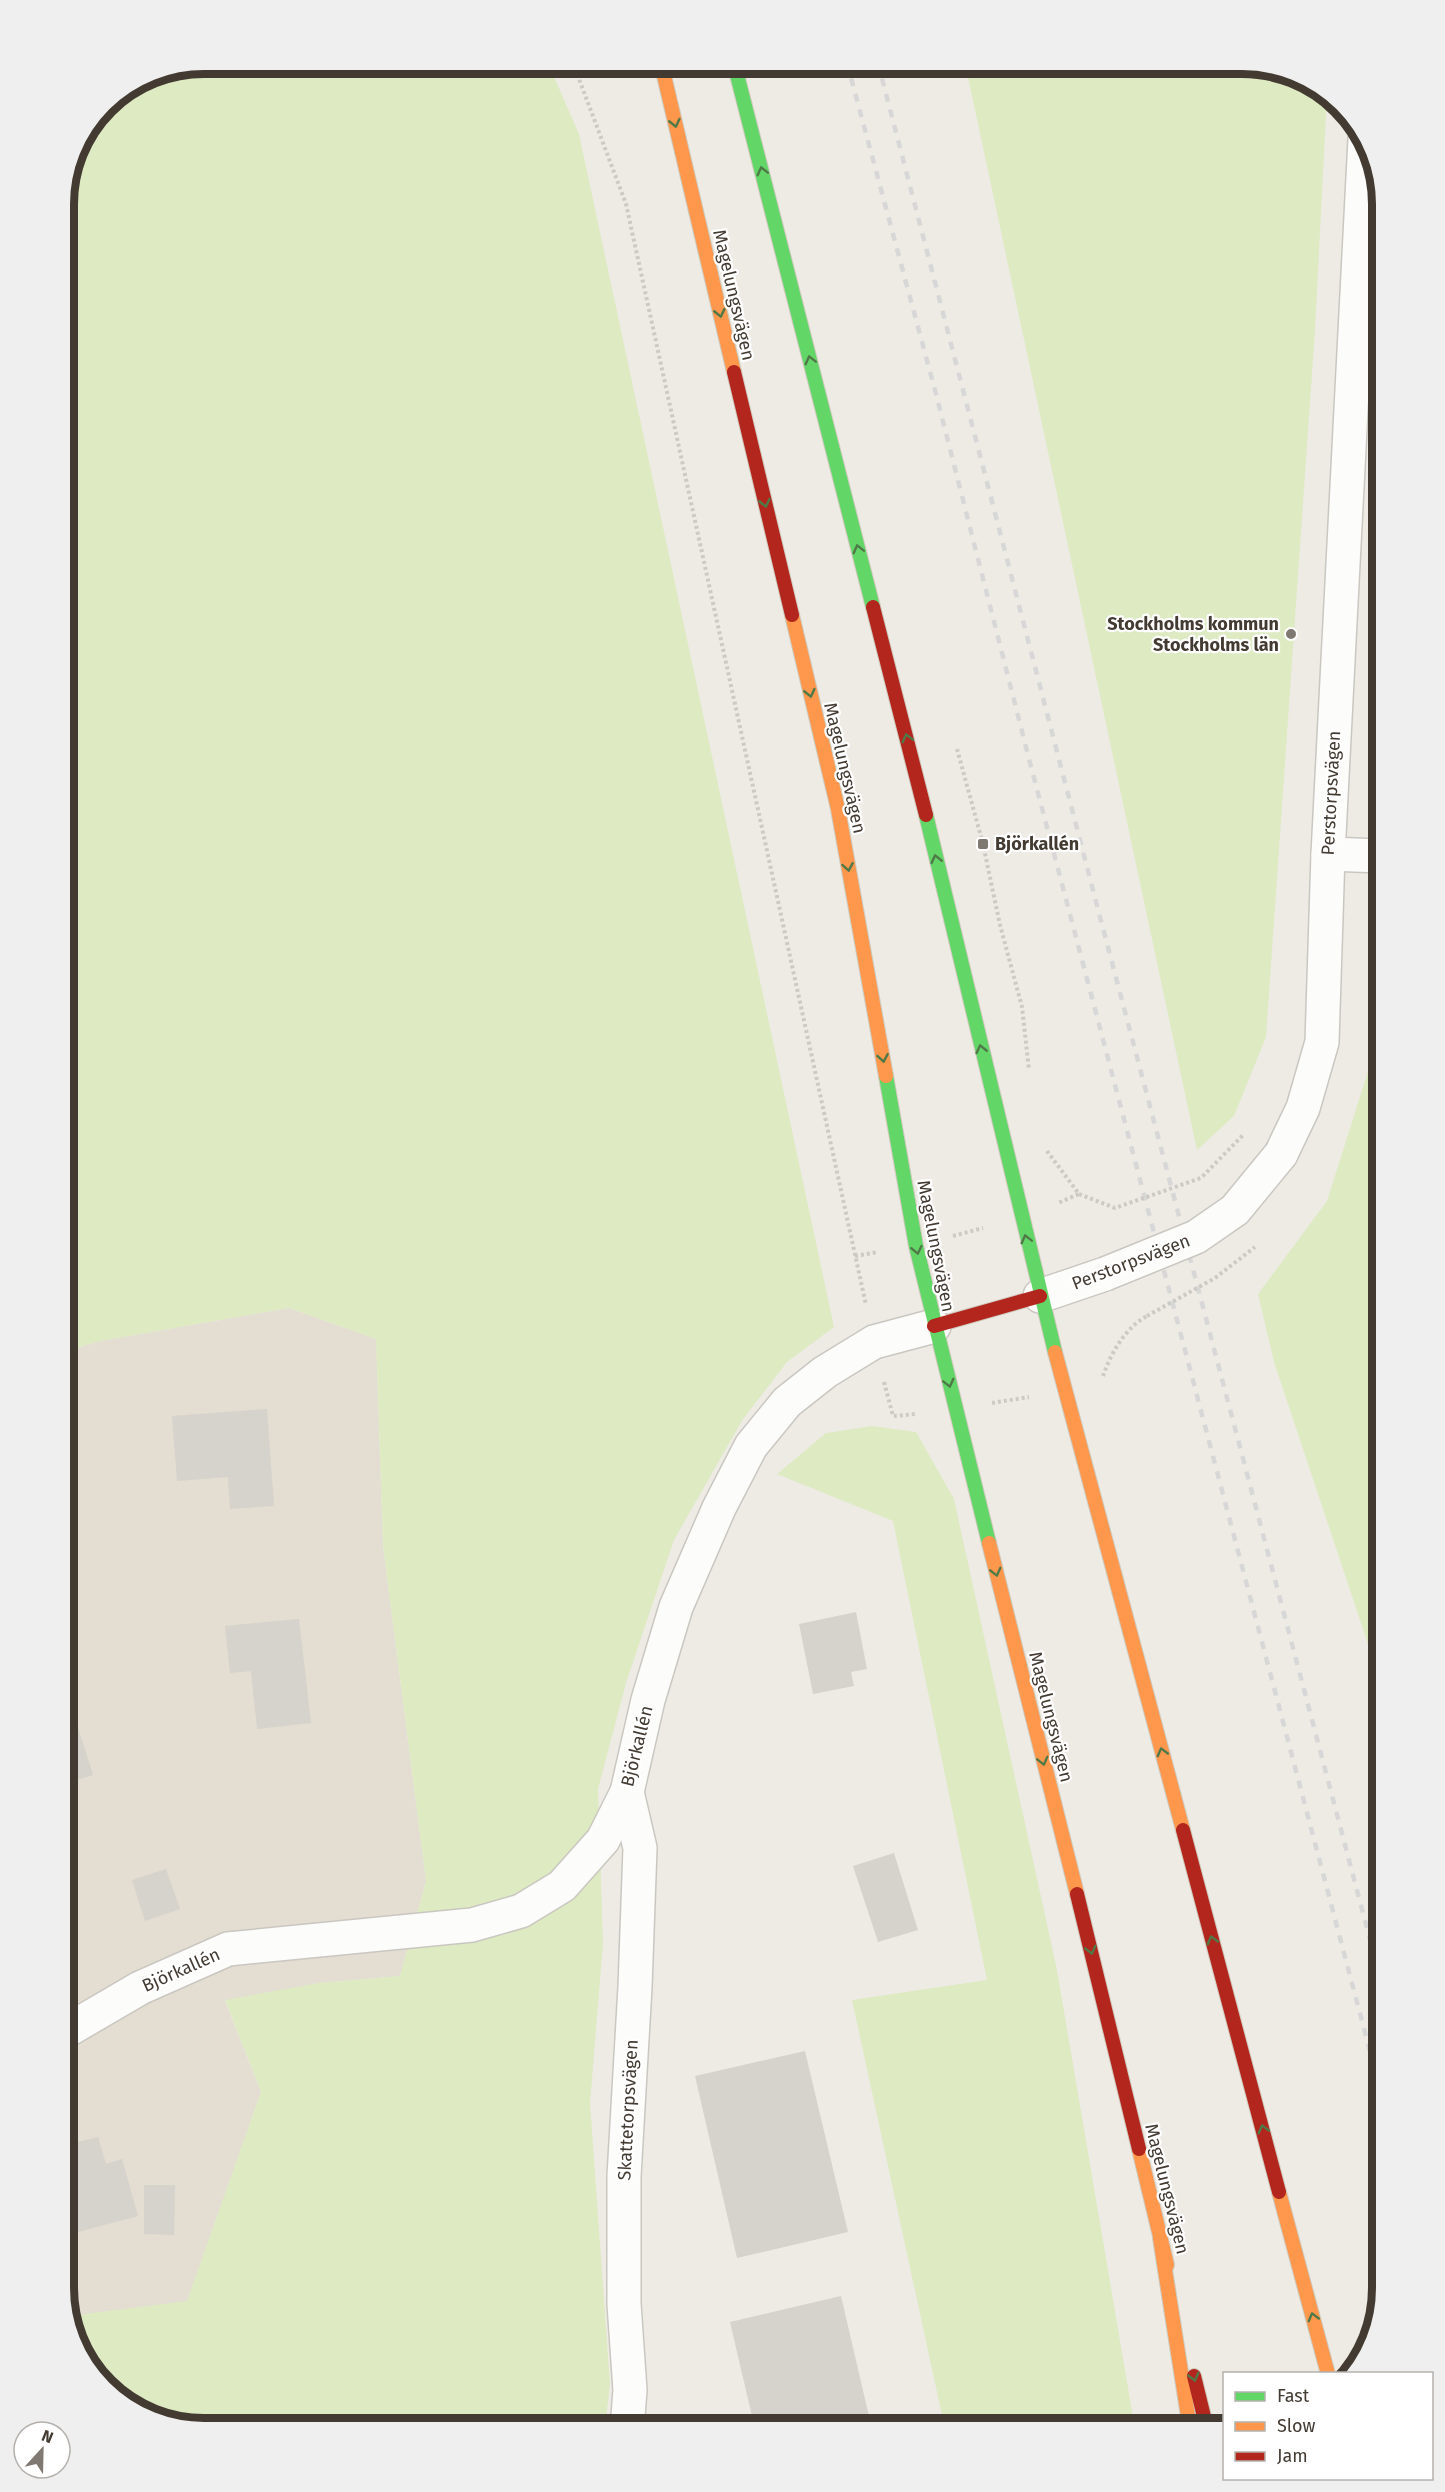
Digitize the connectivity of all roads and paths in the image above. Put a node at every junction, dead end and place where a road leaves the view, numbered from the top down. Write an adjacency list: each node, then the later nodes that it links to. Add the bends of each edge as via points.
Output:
1 (577, 74): 13 (path, via 626,204)
2 (663, 74): 12 (main road, Magelungsvägen, one-way to 12, via 838,809)
3 (738, 74): 10 (main road, one-way to 3, via 921,795)
4 (1364, 160): 5 (street, Perstorpsvägen, via 1360,247)
5 (1370, 292): 6 (street, Perstorpsvägen)
6 (1328, 854): 7 (street); 10 (street, Perstorpsvägen, bridge, via 1322,1042 1303,1108 1281,1154 1235,1210 1196,1237)
7 (1372, 856)
8 (1250, 1127): 9 (path, bridge, via 1201,1178 1115,1208)
9 (1079, 1194)
10 (1040, 1296): 12 (main road); 14 (main road)
11 (1147, 1316): 14 (path, via 1138,1321 1110,1356 1101,1381)
12 (934, 1326): 13 (street, Björkallén); 15 (main road, Magelungsvägen, one-way to 15)
13 (874, 1342): 15 (path, via 892,1416); 16 (street, Björkallén, via 825,1372 787,1402 752,1446 719,1508 676,1607 648,1700)
14 (1065, 1391): 15 (path); 19 (main road, one-way to 14)
15 (955, 1409): 18 (main road, Magelungsvägen, one-way to 18)
16 (627, 1792): 17 (street, Björkallén, via 603,1840 562,1886 520,1911 472,1925 228,1949 140,1988); 20 (street, Skattetorpsvägen, via 640,1848 624,2176)
17 (74, 2027)
18 (1160, 2238): 21 (main road); 22 (main road, Magelungsvägen, one-way to 22)
19 (1328, 2372)
20 (628, 2418)
21 (1188, 2418)
22 (1205, 2418)

